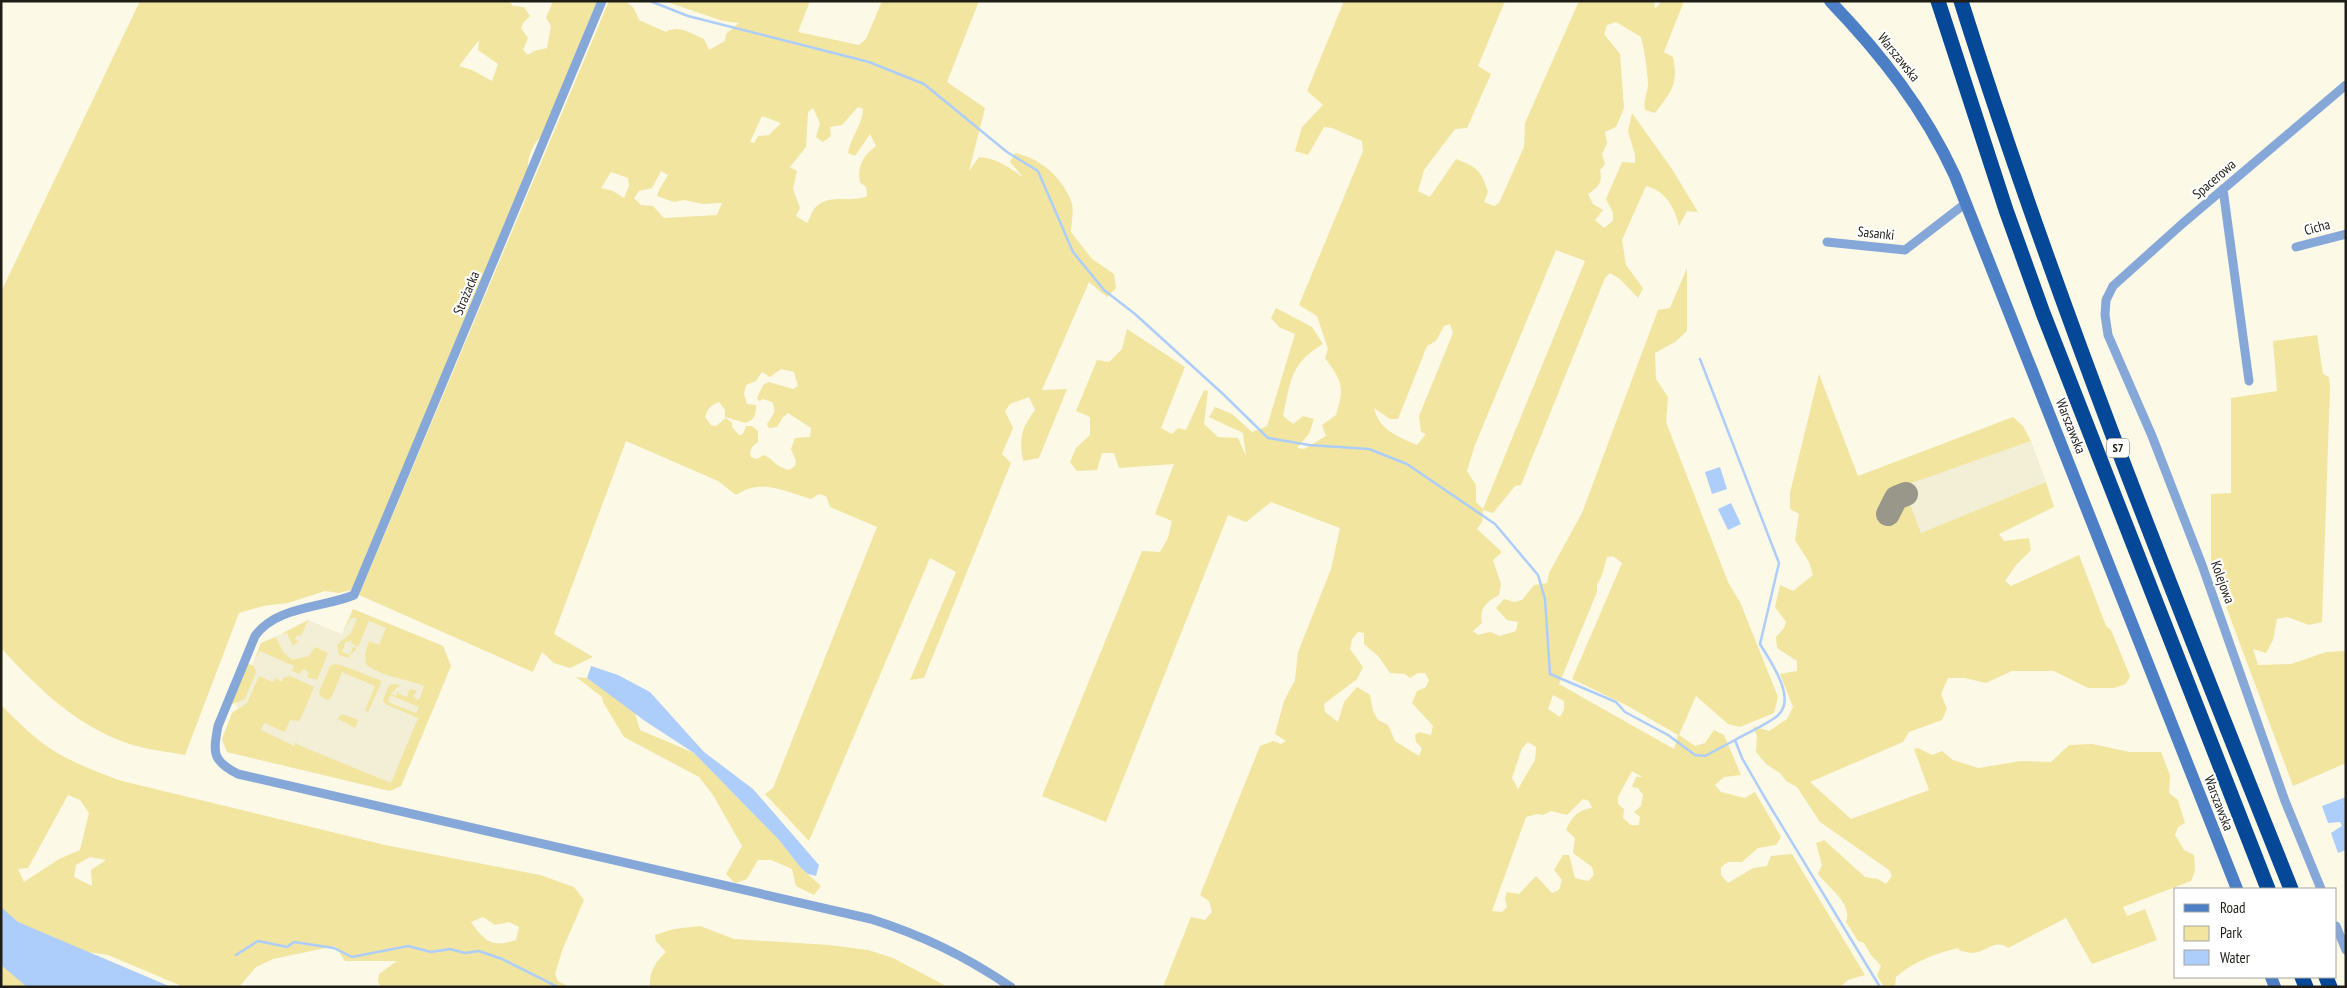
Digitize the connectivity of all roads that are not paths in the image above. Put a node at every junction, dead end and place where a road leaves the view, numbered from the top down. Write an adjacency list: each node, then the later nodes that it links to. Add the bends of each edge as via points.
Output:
1 (602, 1): 19 (street, Strażacka, via 354,595 289,614 262,626 218,726 215,754 222,766 238,774 871,920 953,951)
2 (1830, 1): 7 (street, Warszawska, via 1875,49 1910,96 1937,139)
3 (1938, 1): 14 (highway, S7, via 2043,313)
4 (1961, 1): 15 (highway, S7, via 2011,159 2062,304)
5 (2346, 85): 6 (street, Spacerowa)
6 (2224, 188): 11 (street, Spacerowa, via 2112,286); 12 (street)
7 (1966, 203): 9 (street, Sasanki, via 1905,250); 13 (street, Warszawska)
8 (2346, 234): 10 (street, Cicha)
9 (1827, 242)
10 (2296, 247)
11 (2106, 300): 16 (street, Kolejowa, via 2108,335 2152,436 2202,565 2285,801)
12 (2249, 381)
13 (2237, 888)
14 (2268, 888)
15 (2291, 888)
16 (2321, 888)
17 (2337, 928): 18 (street)
18 (2346, 950)
19 (1011, 987)

